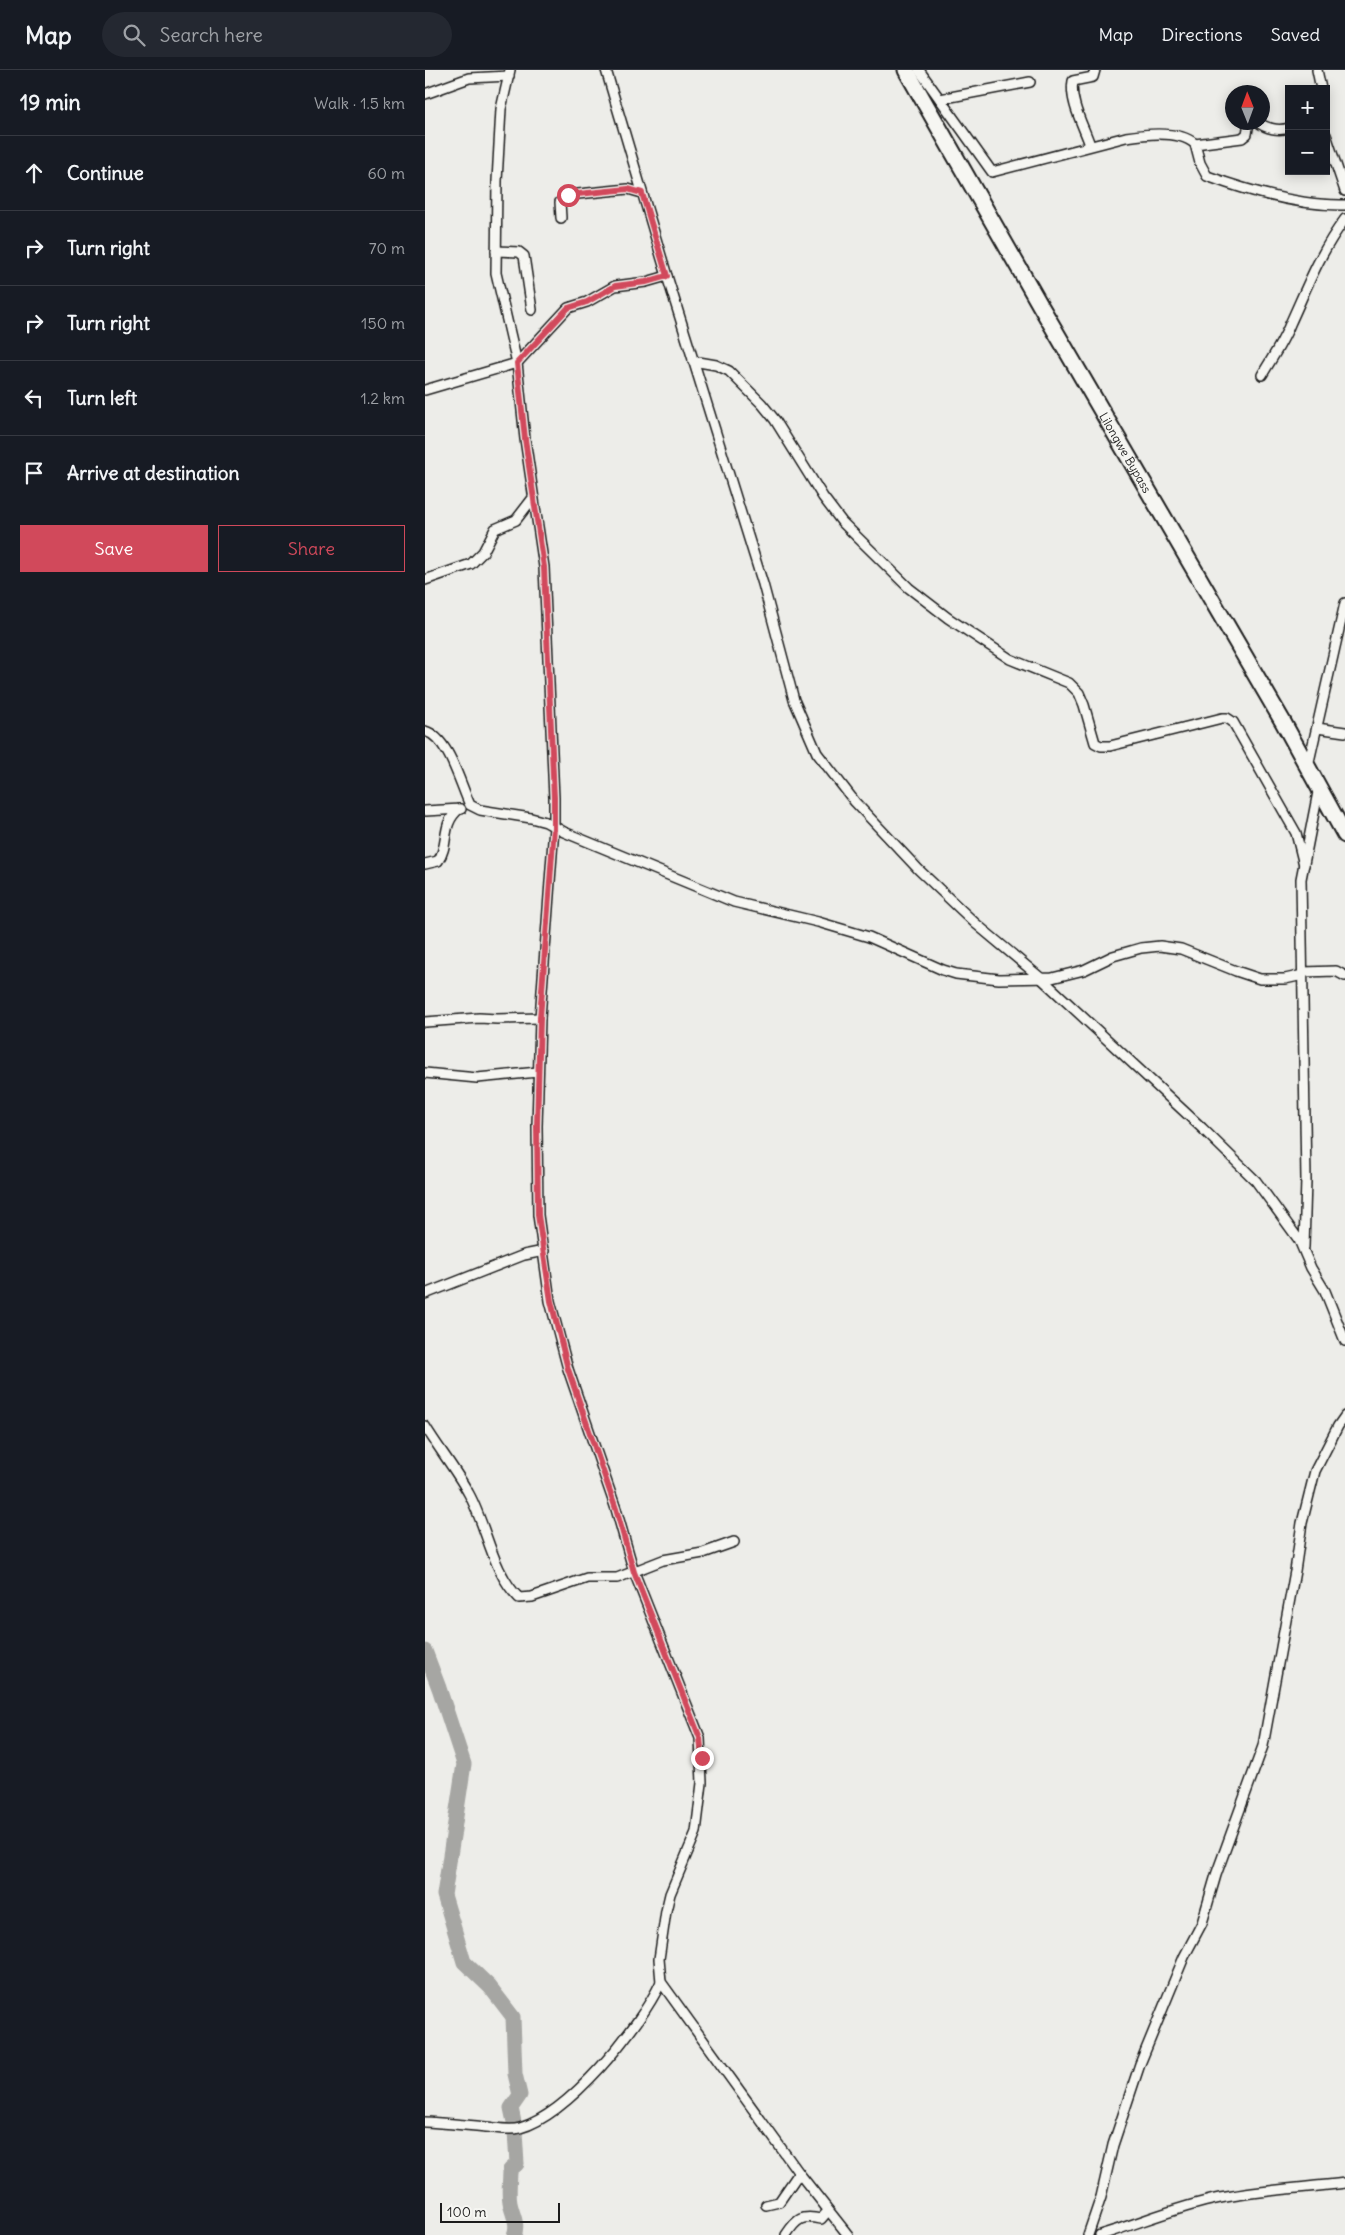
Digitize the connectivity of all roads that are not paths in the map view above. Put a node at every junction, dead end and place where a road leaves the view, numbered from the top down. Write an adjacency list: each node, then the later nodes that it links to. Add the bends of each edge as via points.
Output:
1 (606, 70): 18 (street)
2 (906, 70): 35 (main road, Lilongwe Bypass)
3 (919, 70): 10 (street)
4 (1095, 70): 15 (street, via 1093,77 1073,81 1072,86)
5 (1317, 70): 8 (street)
6 (510, 73): 9 (street, via 469,78); 22 (street, via 501,109)
7 (1030, 82): 10 (street)
8 (1320, 85)
9 (425, 94)
10 (940, 98): 15 (street, via 992,172)
11 (1270, 127): 12 (street)
12 (1285, 129)
13 (1248, 130): 14 (street, via 1242,138)
14 (1195, 144): 15 (street, via 1183,137 1146,134); 19 (street, via 1207,176 1313,203)
15 (1090, 145)
16 (1330, 147): 17 (street)
17 (1345, 191)
18 (642, 193): 20 (street, via 628,189 568,195 560,202); 23 (street)
19 (1345, 205)
20 (561, 218)
21 (1345, 219): 27 (street, via 1312,272 1290,326)
22 (496, 251): 24 (street, via 519,252 524,256); 26 (street, via 496,277)
23 (667, 276): 25 (street); 26 (street, via 615,286 587,302 568,308)
24 (532, 310)
25 (693, 361): 43 (street, via 729,371 762,404 842,522 909,588 1010,659 1069,683 1085,705 1095,743 1110,746 1222,718 1233,722 1296,833); 46 (street, via 758,566 794,700 817,753 855,802 919,870 975,923)
26 (517, 363): 28 (street); 29 (street)
27 (1262, 375)
28 (425, 390)
29 (533, 498): 30 (street, via 516,520 495,529 483,552 471,564); 40 (street, via 545,587)
30 (425, 580)
31 (1345, 603): 32 (street)
32 (1317, 728): 34 (street); 35 (street)
33 (426, 730): 37 (street, via 433,734 453,762)
34 (1345, 732)
35 (1307, 766): 36 (main road, Lilongwe Bypass)
36 (1319, 786): 41 (main road, Lilongwe Bypass); 43 (street)
37 (470, 805): 38 (street); 40 (street, via 480,810 531,818)
38 (459, 810): 39 (street); 42 (street, via 452,815 446,827 442,855 438,861)
39 (425, 811)
40 (554, 827): 46 (street, via 734,902 869,937 943,970 999,978); 47 (street)
41 (1345, 835)
42 (425, 864)
43 (1304, 865): 44 (street, via 1301,879)
44 (1303, 974): 45 (street, via 1336,972); 46 (street, via 1285,979 1260,978 1181,950 1150,946 1113,956 1084,970); 51 (street)
45 (1345, 976)
46 (1043, 979): 51 (street, via 1256,1182)
47 (540, 1018): 48 (street); 49 (street)
48 (425, 1022)
49 (539, 1072): 50 (street, via 477,1078); 52 (street, via 537,1198)
50 (425, 1073)
51 (1304, 1250): 54 (street)
52 (544, 1251): 53 (street, via 524,1255); 58 (street, via 551,1301 564,1354)
53 (425, 1294)
54 (1345, 1341)
55 (1345, 1416): 67 (street, via 1315,1471 1301,1523 1263,1746 1202,1923 1184,1956 1140,2064 1113,2145)
56 (425, 1426): 58 (street, via 469,1494 499,1567 519,1598 587,1578 617,1578)
57 (734, 1542): 58 (street, via 703,1553 663,1560)
58 (634, 1572): 59 (street, via 700,1738 702,1758 696,1832 666,1911 659,1959)
59 (661, 1982): 60 (street, via 633,2030 602,2064 572,2096 530,2124 514,2129); 61 (street)
60 (425, 2122)
61 (799, 2173): 63 (street, via 779,2202); 64 (street)
62 (1345, 2183): 68 (street, via 1220,2198)
63 (766, 2205)
64 (828, 2211): 65 (street, via 821,2219 807,2216 796,2221); 66 (street)
65 (786, 2235)
66 (849, 2235)
67 (1089, 2235)
68 (1100, 2235)

